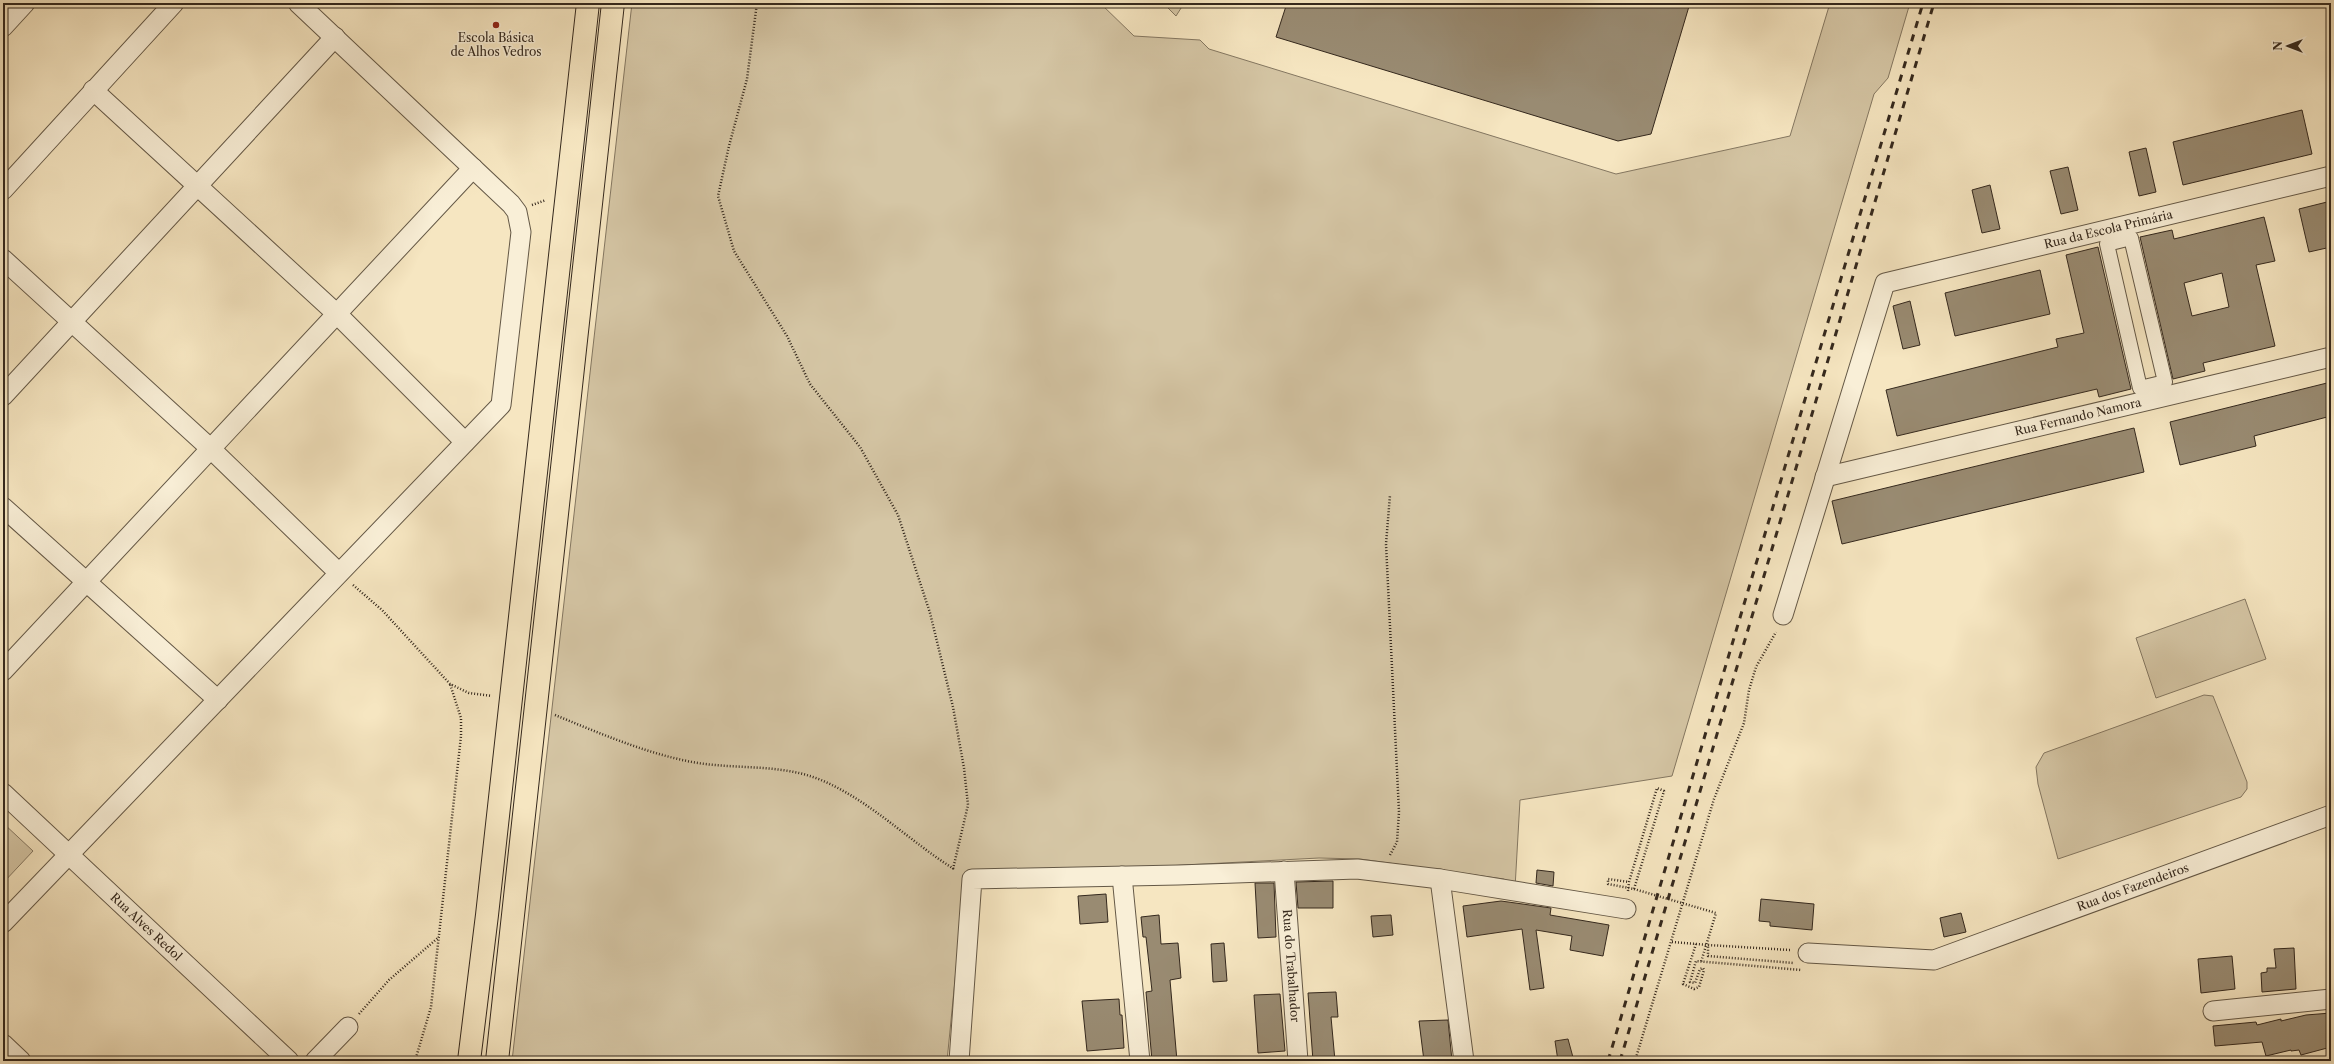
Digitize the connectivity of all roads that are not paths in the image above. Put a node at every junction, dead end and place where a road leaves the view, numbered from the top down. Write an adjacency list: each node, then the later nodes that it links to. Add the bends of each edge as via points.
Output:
1 (25, 3): 6 (street)
2 (174, 3): 8 (street)
3 (298, 3): 7 (street)
4 (588, 3): 44 (main road)
5 (613, 3): 45 (main road)
6 (3, 27)
7 (335, 37): 9 (street); 11 (street)
8 (93, 90): 11 (street); 12 (street)
9 (473, 168): 14 (street); 19 (street, via 518,212 521,232 501,405)
10 (2331, 176): 21 (street, Rua da Escola Primária, via 1885,283)
11 (196, 185): 14 (street); 15 (street)
12 (3, 190)
13 (3, 259): 15 (street)
14 (338, 315): 19 (street); 20 (street)
15 (73, 322): 18 (street); 20 (street)
16 (2331, 357): 21 (street, Rua Fernando Namora)
17 (2165, 382): 17 (street, via 2140,388 2106,244 2131,238)
18 (3, 396)
19 (465, 442): 23 (street)
20 (212, 449): 23 (street); 24 (street)
21 (1826, 477): 25 (street)
22 (3, 507): 24 (street)
23 (339, 573): 27 (street)
24 (87, 581): 26 (street); 27 (street)
25 (1783, 615)
26 (3, 671)
27 (218, 700): 30 (street)
28 (3, 793): 30 (street, Rua Alves Redol)
29 (2331, 815): 36 (street, Rua dos Fazendeiros, via 1934,960)
30 (68, 856): 35 (street); 42 (street, Rua Alves Redol)
31 (1284, 871): 32 (street); 33 (street, via 1357,868); 48 (street, Rua do Trabalhador)
32 (1122, 876): 46 (street, via 972,879); 47 (street)
33 (1440, 879): 34 (street); 49 (street)
34 (1626, 910)
35 (3, 923)
36 (1805, 962)
37 (2331, 998): 38 (street)
38 (2212, 1011)
39 (348, 1027): 43 (street)
40 (3, 1044): 41 (street)
41 (21, 1061)
42 (289, 1061)
43 (315, 1061)
44 (469, 1061)
45 (497, 1061)
46 (959, 1061)
47 (1140, 1061)
48 (1298, 1061)
49 (1464, 1061)

